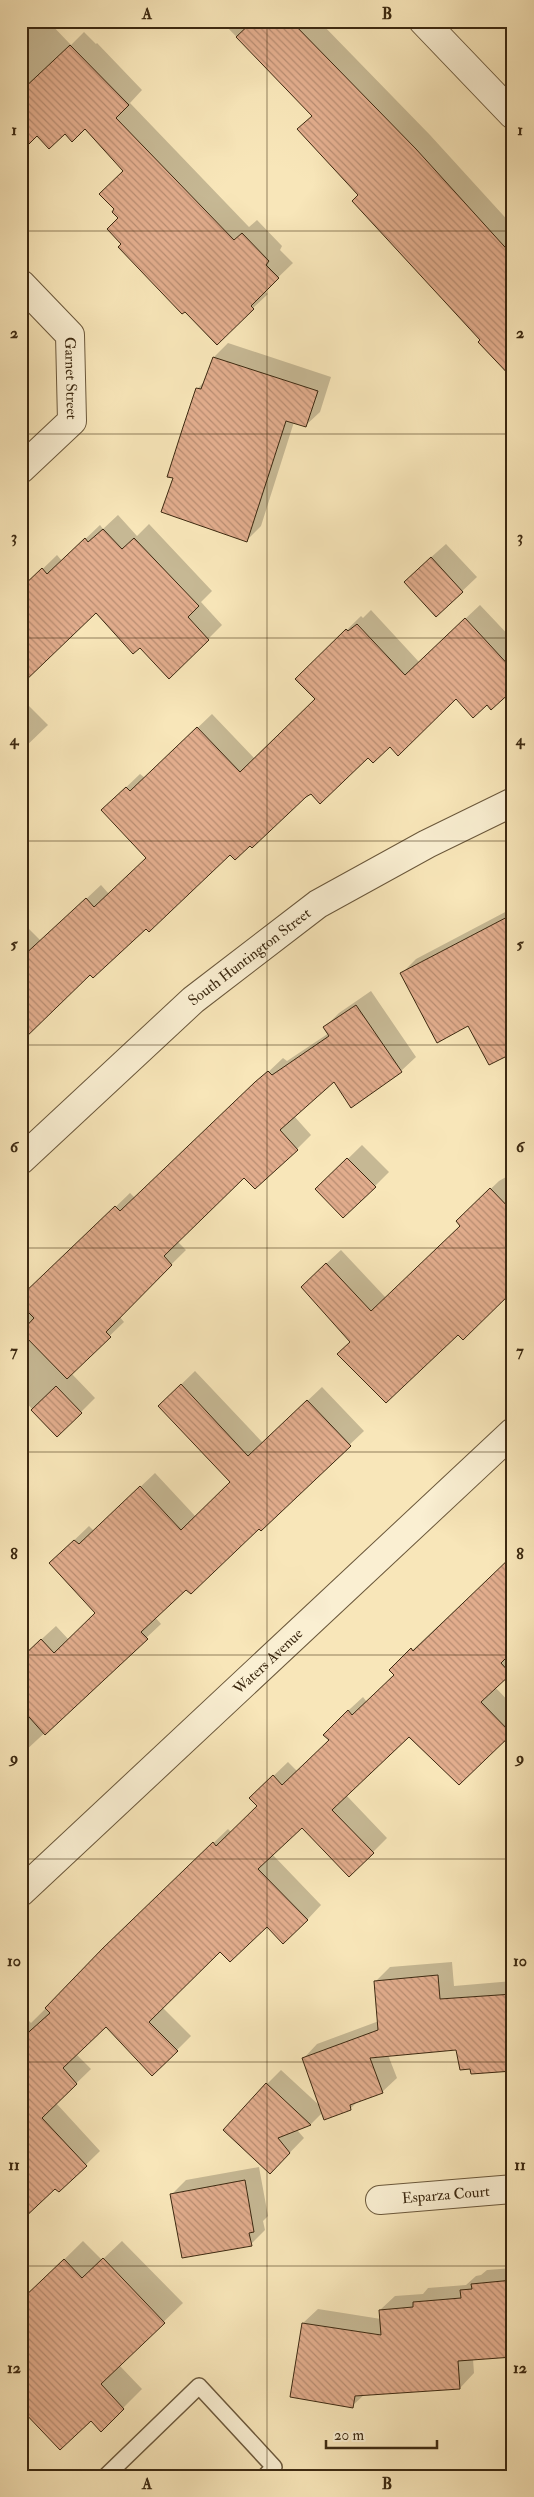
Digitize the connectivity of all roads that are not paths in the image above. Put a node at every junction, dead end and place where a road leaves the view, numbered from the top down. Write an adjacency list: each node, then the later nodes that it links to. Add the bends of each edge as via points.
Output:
1 (423, 21): 2 (street)
2 (513, 115)
3 (21, 284): 4 (street, Garnet Street, via 70,335 72,421)
4 (21, 469)
5 (513, 802): 6 (street, South Huntington Street, via 419,848 318,904 194,1000)
6 (21, 1160)
7 (513, 1432): 8 (street, Waters Avenue)
8 (21, 1892)
9 (513, 2189): 10 (street, Esparza Court)
10 (380, 2200)
11 (106, 2476): 12 (lane, via 199,2386 274,2467)
12 (265, 2476)

